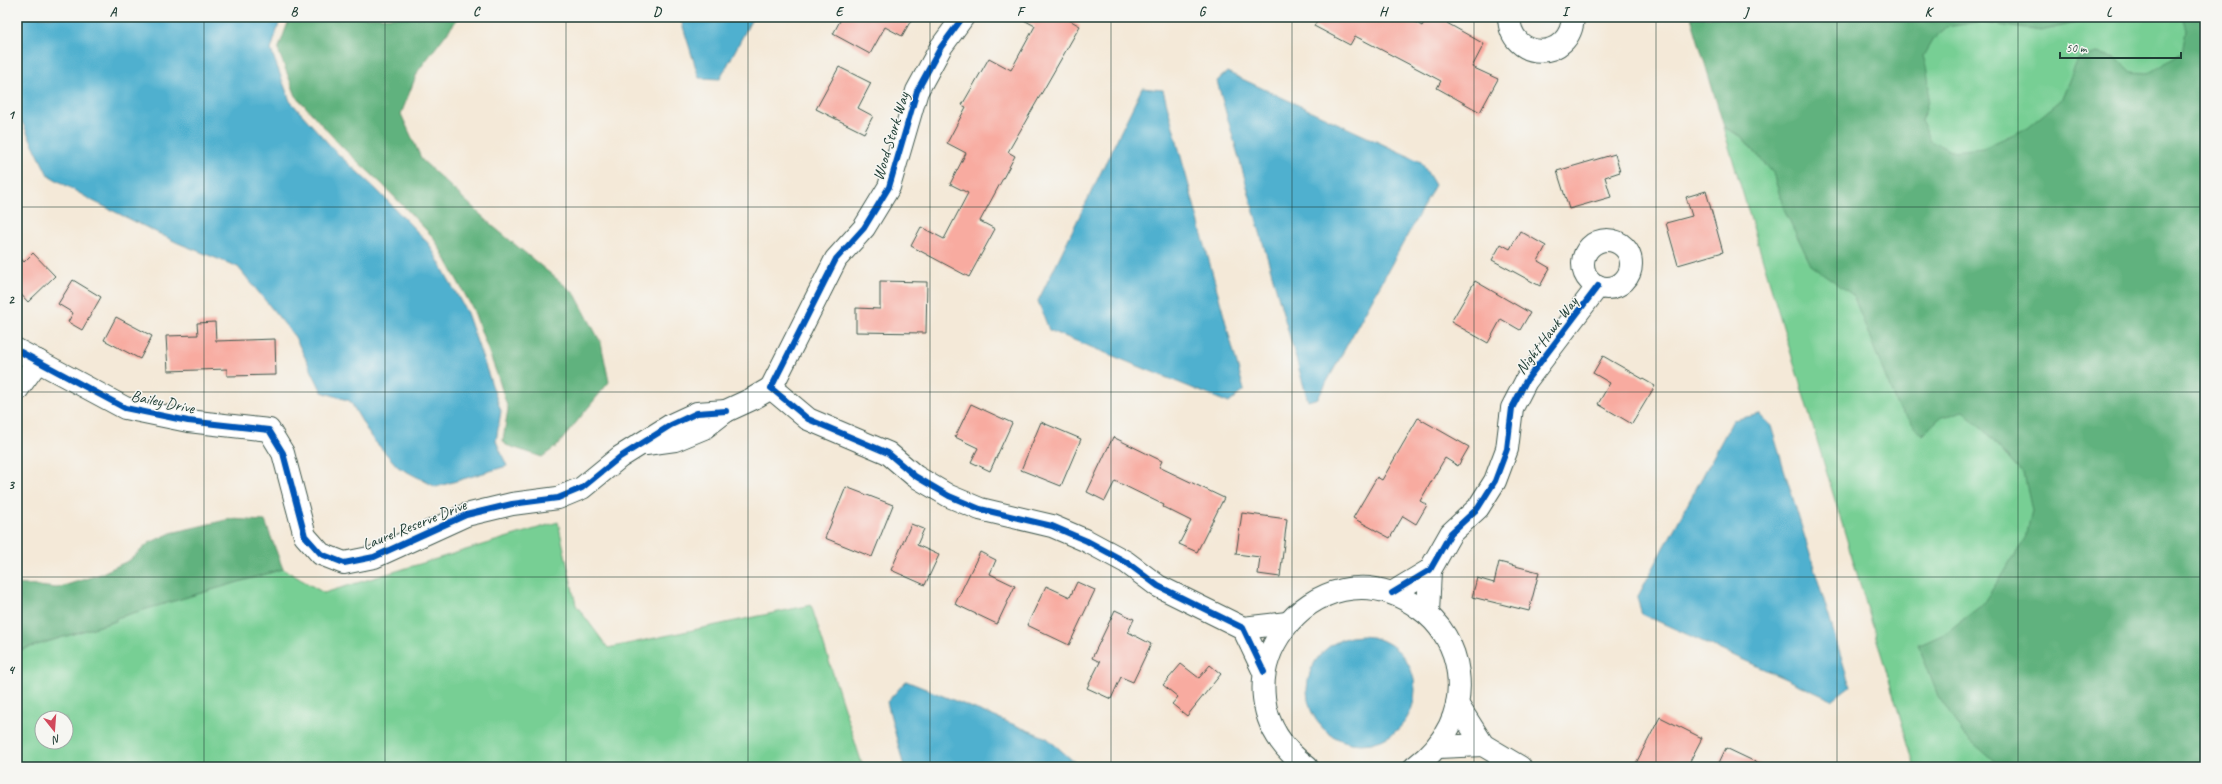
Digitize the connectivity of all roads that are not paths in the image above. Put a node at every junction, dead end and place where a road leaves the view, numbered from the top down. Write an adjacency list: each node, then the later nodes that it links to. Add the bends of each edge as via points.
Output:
1 (963, 17): 7 (street, Wood Stork Way, via 941,47 917,91 889,187 864,228 836,259)
2 (1510, 17): 3 (street, via 1513,36 1533,51 1544,52 1555,48 1567,38 1572,28)
3 (1573, 17)
4 (1598, 286): 10 (street, Night Hawk Way, via 1526,381 1512,408 1507,449 1494,481 1478,508 1451,533)
5 (17, 350): 6 (street, Bailey Drive)
6 (38, 361): 8 (street); 9 (street, Bailey Drive, via 125,408 188,421)
7 (771, 388): 9 (street, Laurel Reserve Drive, via 726,411 698,413 671,425 620,457 582,488 558,498 512,504 466,515 374,557 344,563 321,554 306,536 283,453); 14 (street, via 808,419 888,453 915,476 949,496 980,509 1052,526 1087,541 1126,562 1158,586)
8 (17, 390)
9 (269, 430)
10 (1430, 570): 11 (street, Night Hawk Way); 12 (street)
11 (1392, 593): 12 (street, via 1411,601); 13 (street, via 1363,588 1334,592 1308,604)
12 (1428, 613): 16 (street, via 1444,633 1454,655 1459,680)
13 (1287, 623): 14 (street); 15 (street, via 1272,646)
14 (1243, 628): 15 (street)
15 (1264, 672): 19 (street, via 1264,696 1272,725)
16 (1457, 704): 17 (street); 18 (street, via 1450,726)
17 (1483, 745): 18 (street); 21 (street)
18 (1438, 746): 20 (street)
19 (1298, 763)
20 (1415, 767)
21 (1520, 767)

